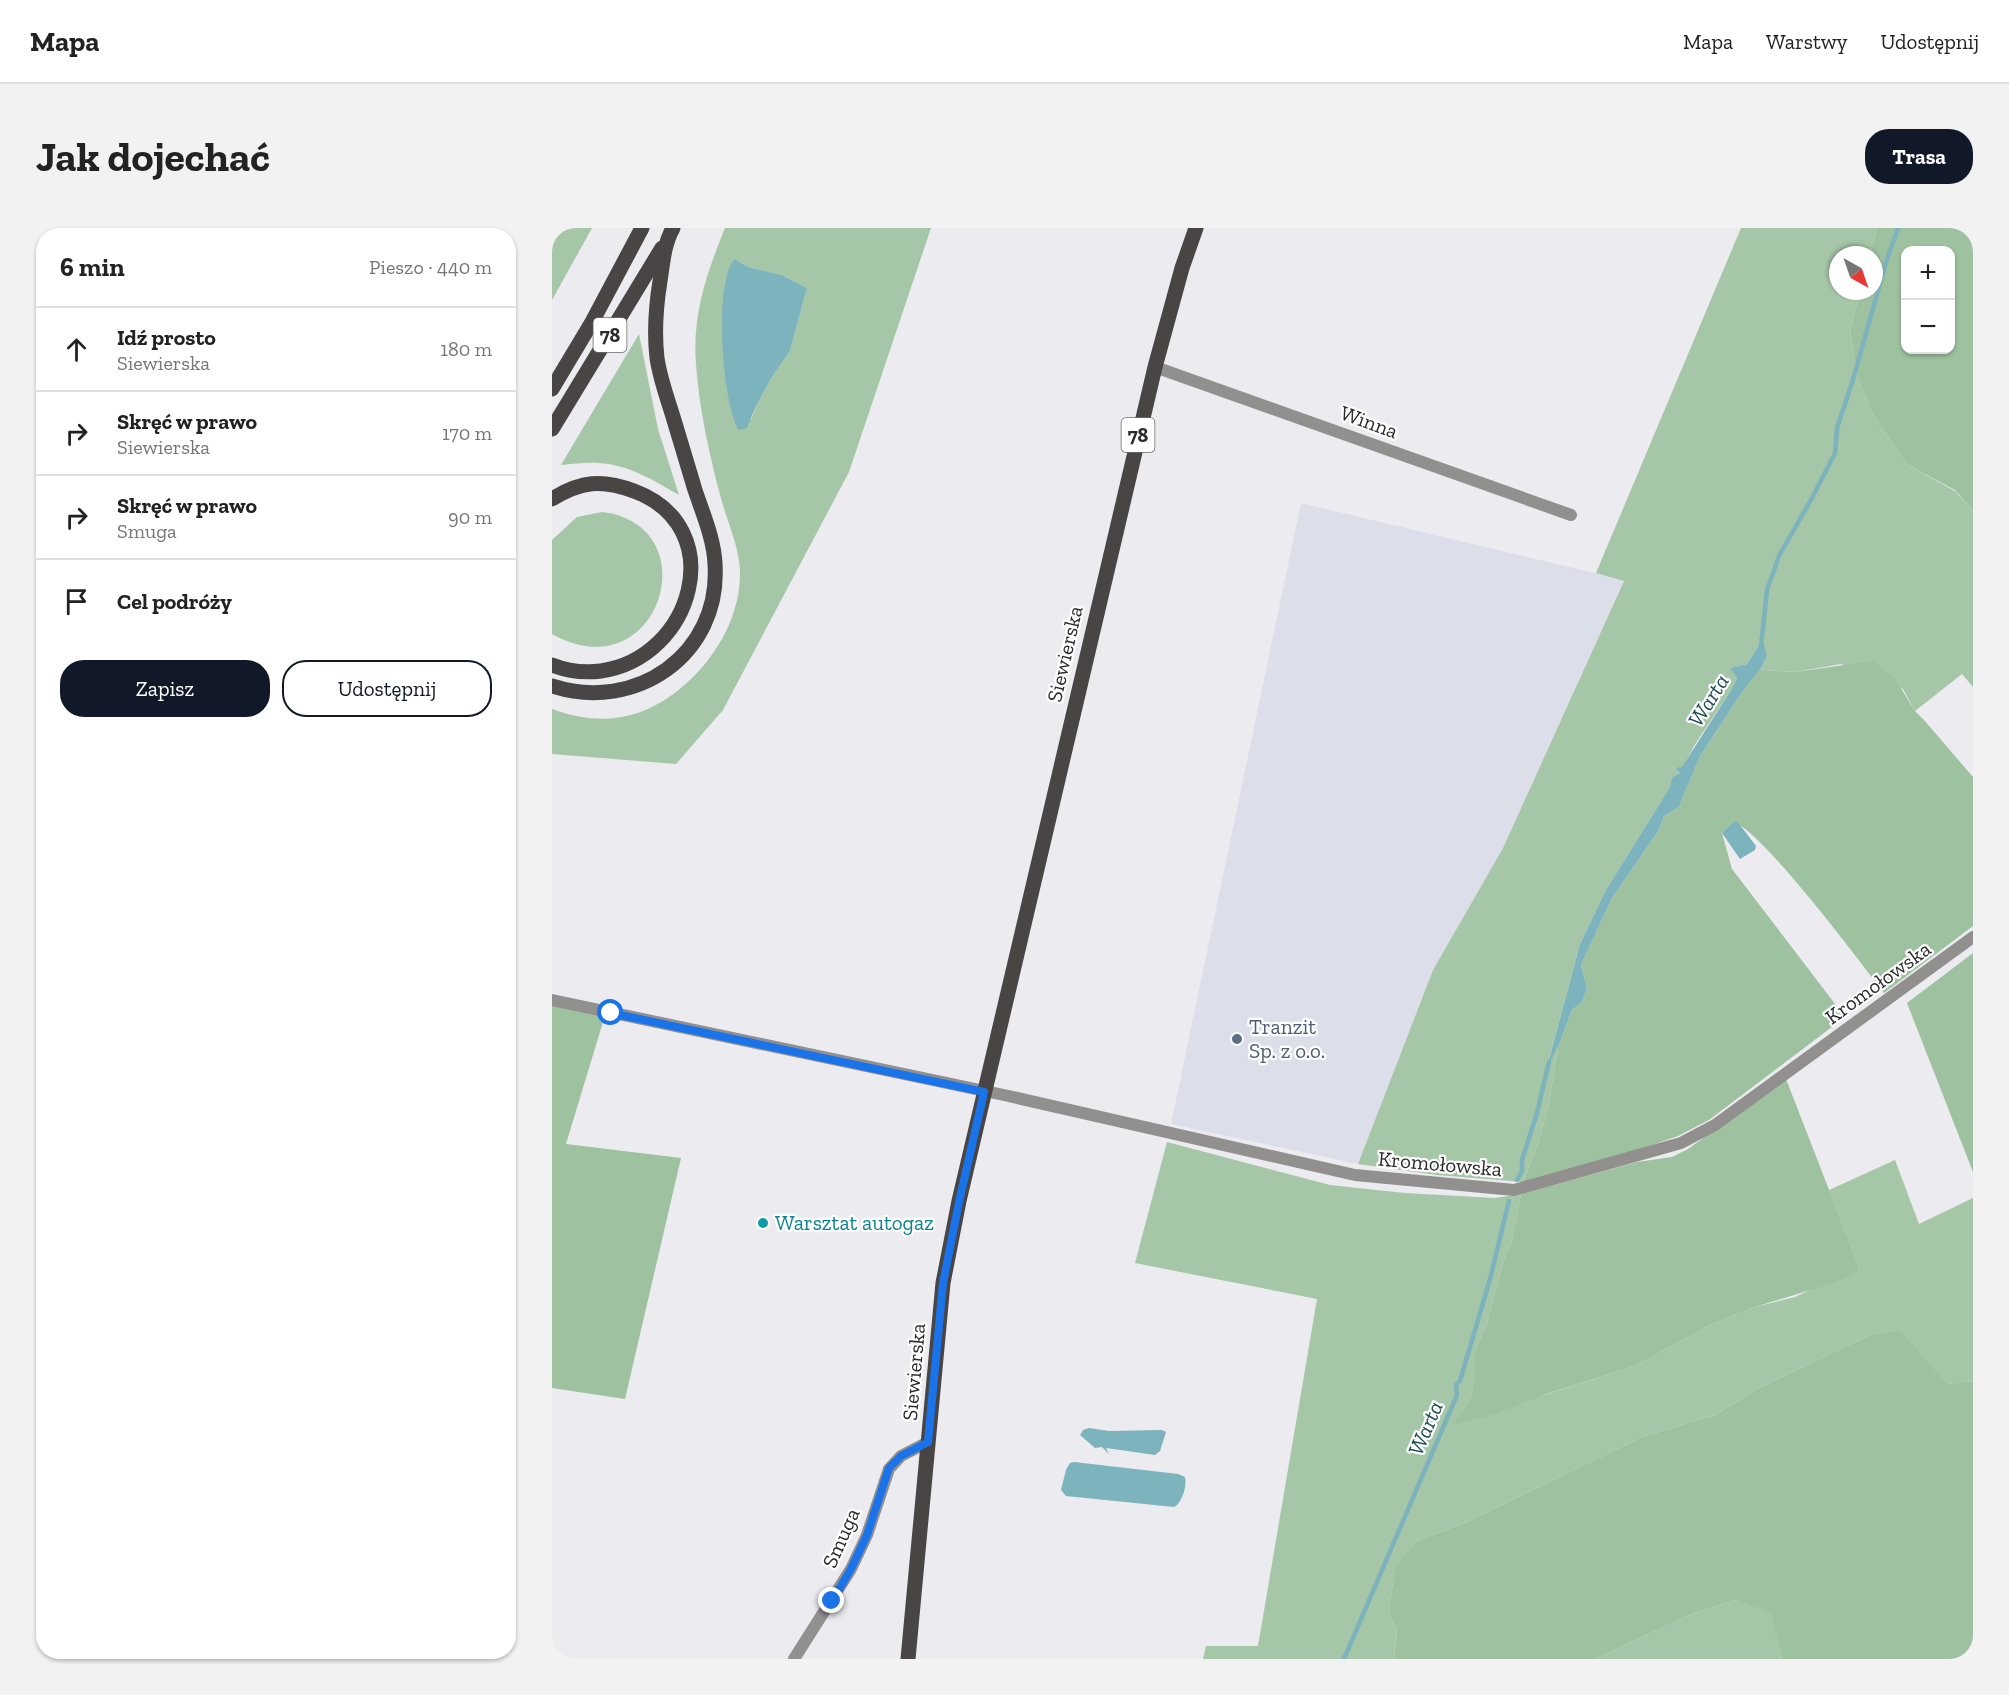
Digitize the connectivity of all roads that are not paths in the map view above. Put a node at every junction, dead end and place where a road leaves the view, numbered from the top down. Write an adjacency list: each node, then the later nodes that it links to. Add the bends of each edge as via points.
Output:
1 (642, 228): 5 (main road, 78)
2 (1196, 228): 4 (main road, Siewierska / 78)
3 (670, 234): 6 (main road, 78); 10 (main road, via 655,324 657,360 713,544 716,582 712,601 707,619 687,652 658,676 623,691 603,693 585,694)
4 (1155, 367): 8 (street, Winna); 13 (main road, Siewierska / 78)
5 (552, 389)
6 (552, 429)
7 (552, 499): 9 (main road, via 596,482 644,495 675,520 684,535 691,566 686,601 679,617 644,656 611,670 594,672)
8 (1571, 515)
9 (552, 665)
10 (552, 686)
11 (1973, 937): 13 (street, Kromołowska, via 1715,1125 1680,1143 1514,1191 1354,1176)
12 (552, 1000): 13 (street)
13 (984, 1092): 14 (main road, Siewierska / 78, via 943,1283)
14 (928, 1442): 15 (street, Smuga, via 901,1456 889,1468 867,1535 851,1569); 16 (main road, Siewierska / 78)
15 (794, 1659)
16 (908, 1659)

